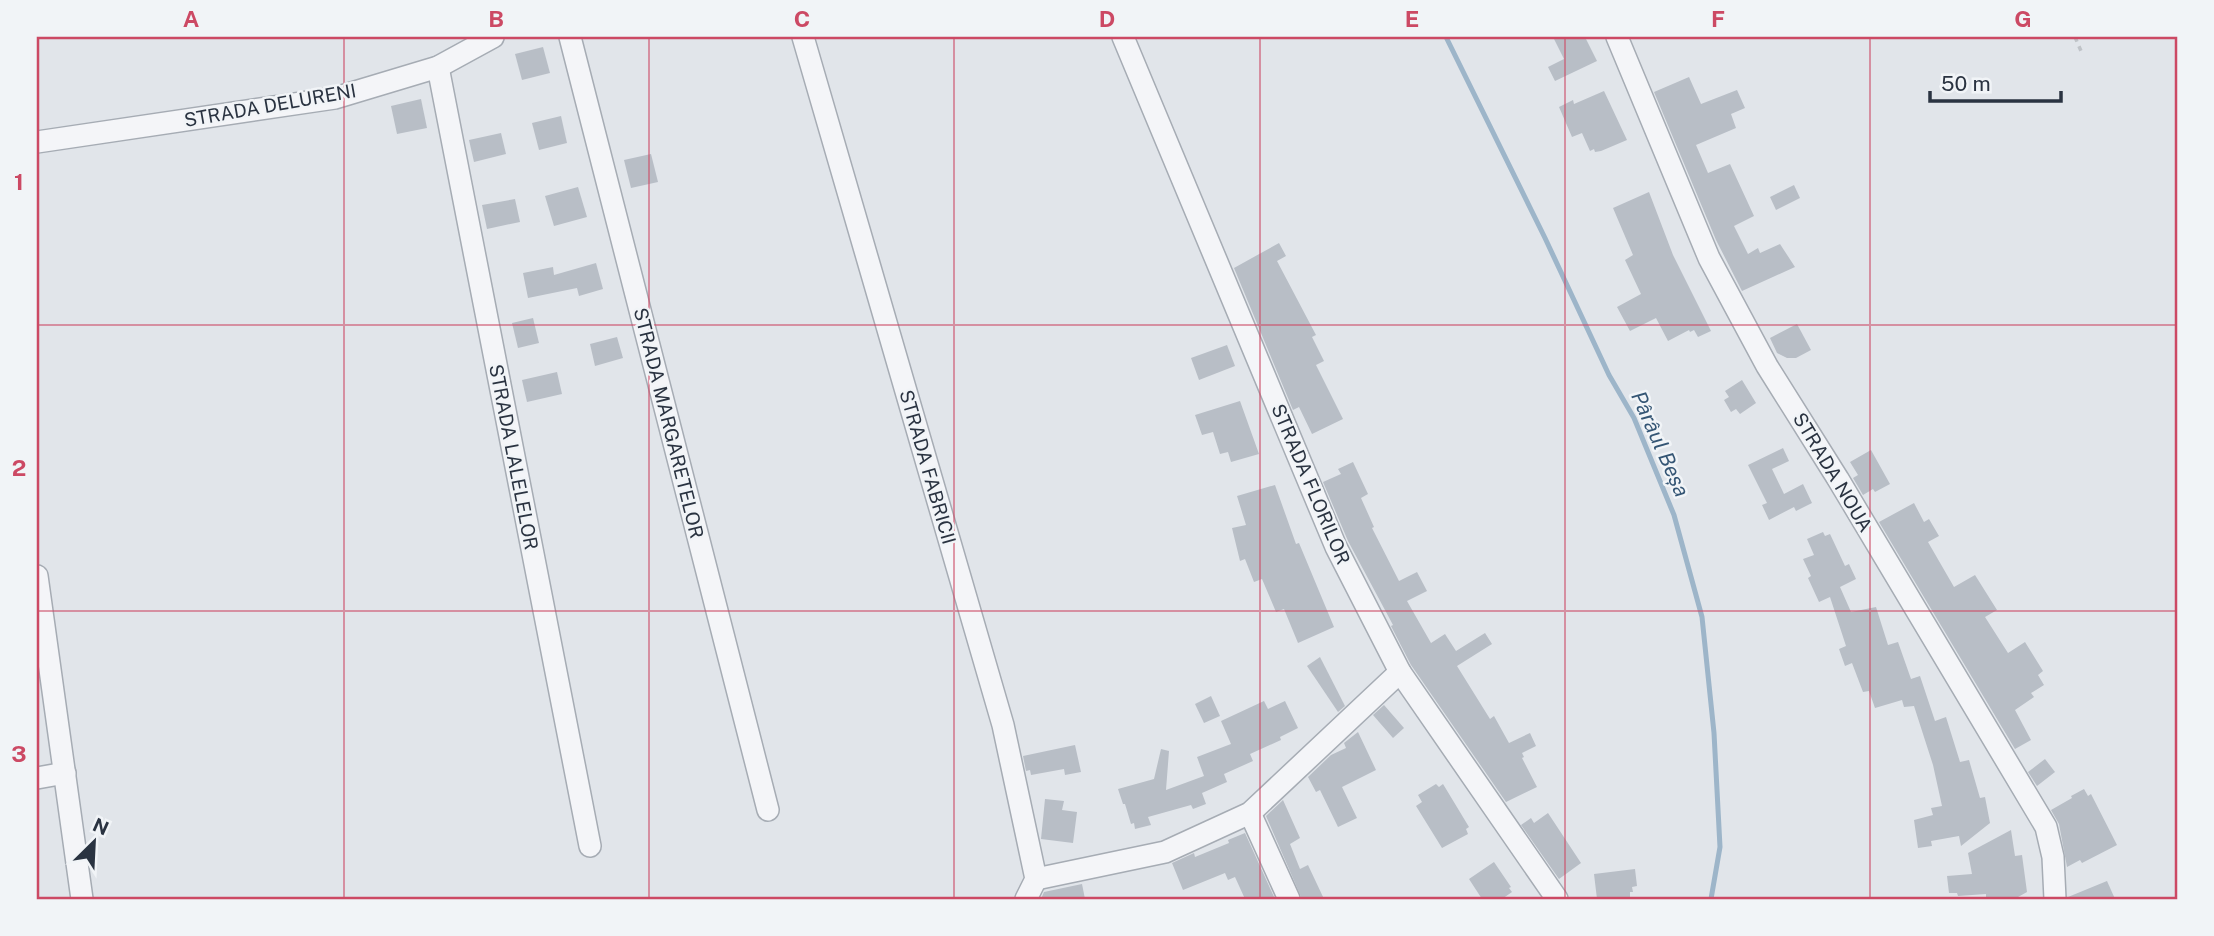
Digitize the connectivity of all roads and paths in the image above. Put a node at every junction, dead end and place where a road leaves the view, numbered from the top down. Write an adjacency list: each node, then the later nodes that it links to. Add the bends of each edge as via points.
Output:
1 (493, 37): 8 (street, STRADA DELURENI)
2 (570, 37): 14 (street, STRADA MARGARETELOR)
3 (803, 37): 17 (street, STRADA FABRICII, via 1003,725)
4 (1123, 37): 11 (street, STRADA FLORILOR, via 1336,547)
5 (1617, 37): 22 (street, STRADA NOUA, via 1709,258 1767,366 2046,827)
6 (2075, 37): 7 (path)
7 (2081, 51)
8 (438, 67): 9 (street, STRADA DELURENI, via 335,98); 16 (street, STRADA LALELELOR)
9 (37, 142)
10 (37, 576): 12 (street)
11 (1400, 672): 15 (street); 21 (street, STRADA FLORILOR)
12 (65, 773): 13 (street); 18 (street)
13 (37, 778)
14 (768, 810)
15 (1250, 813): 17 (street, via 1165,852); 20 (street)
16 (590, 846)
17 (1036, 879): 19 (street)
18 (82, 899)
19 (1026, 899)
20 (1289, 899)
21 (1557, 899)
22 (2055, 899)

